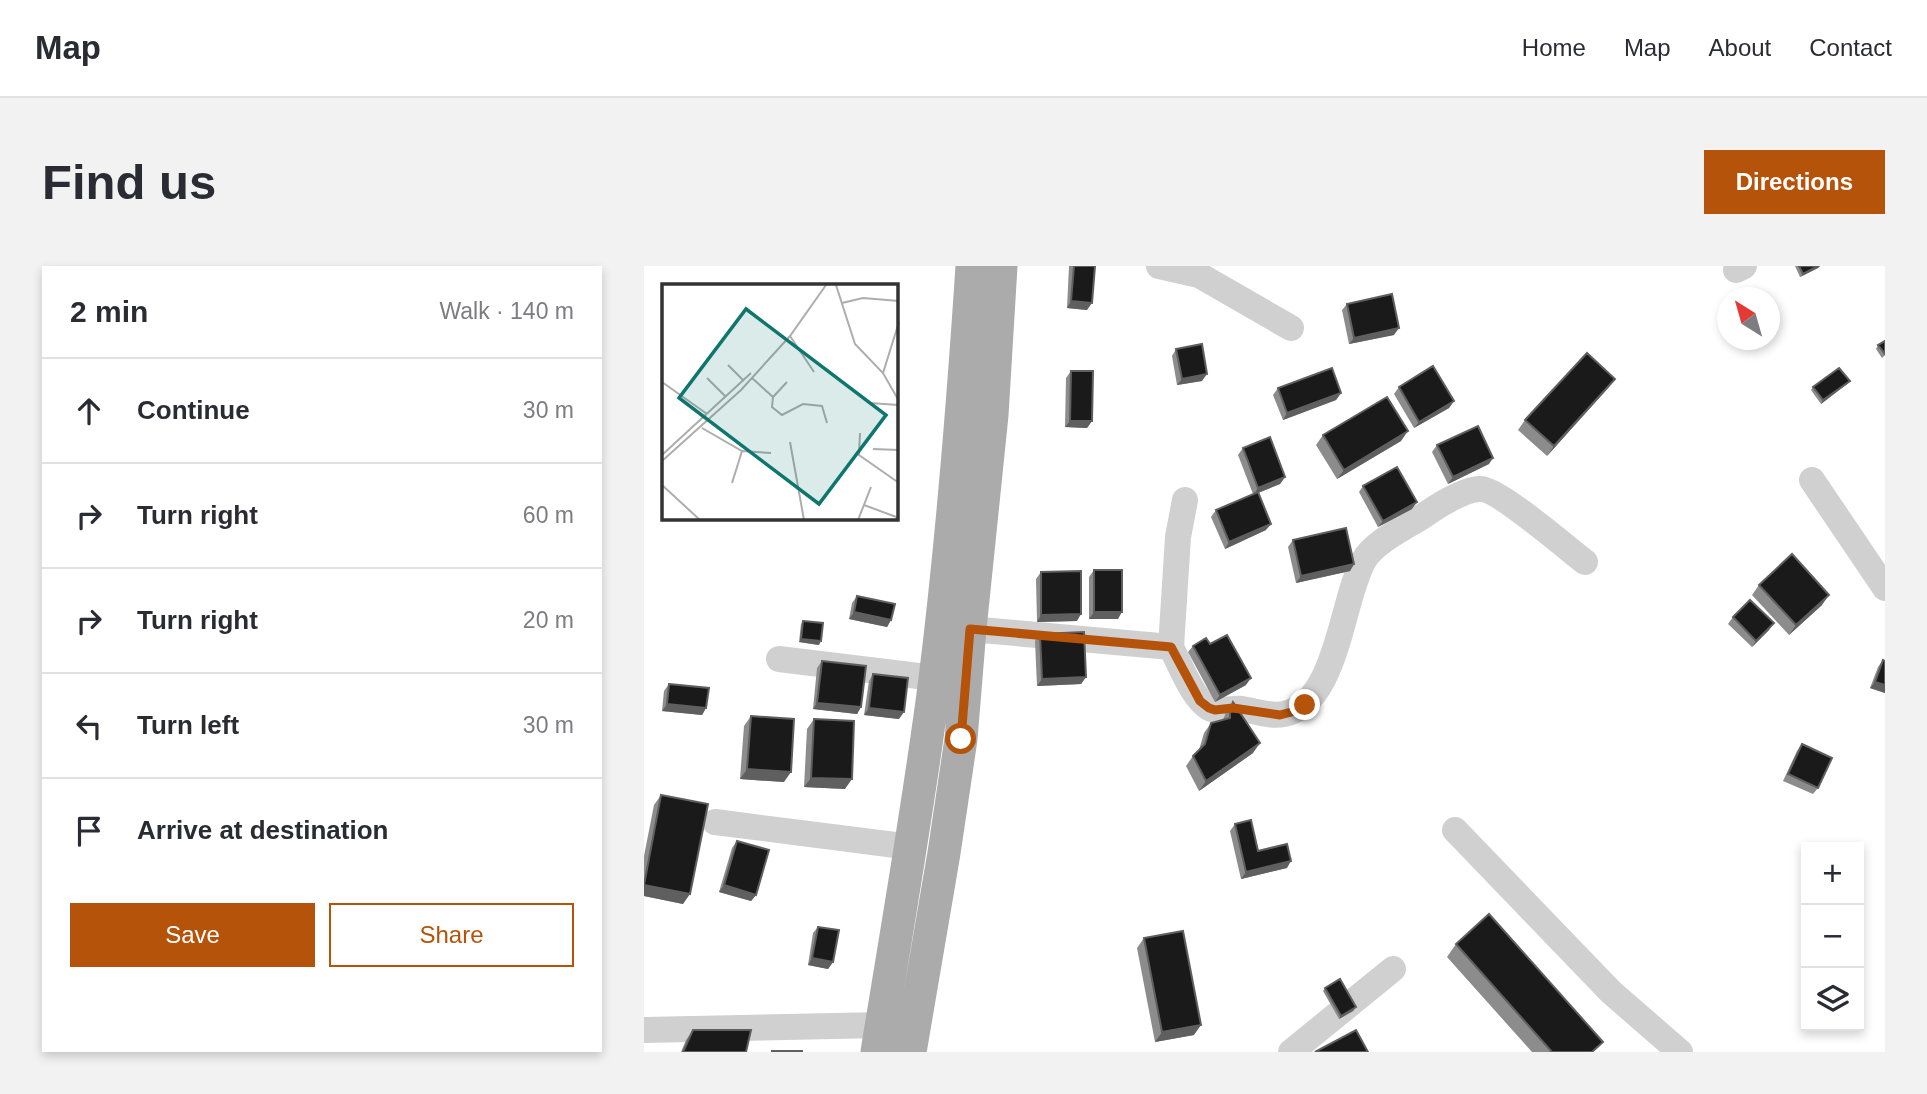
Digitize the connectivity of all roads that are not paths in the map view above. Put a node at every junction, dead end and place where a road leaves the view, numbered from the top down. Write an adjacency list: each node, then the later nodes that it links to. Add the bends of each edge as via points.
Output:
1 (972, 266): 12 (main road, via 961,434)
2 (1001, 266): 9 (main road, via 992,415)
3 (1159, 266): 4 (street, via 1199,275)
4 (1291, 328)
5 (1812, 480): 8 (street)
6 (1185, 500): 10 (street)
7 (1585, 562): 10 (street, via 1499,495 1481,489 1442,503 1364,558 1339,640 1317,691 1295,711 1280,715 1209,708 1200,701)
8 (1885, 588)
9 (970, 629): 10 (street); 19 (main road, via 961,739)
10 (1171, 647)
11 (779, 659): 12 (street)
12 (935, 678): 15 (main road)
13 (715, 822): 15 (street)
14 (1455, 830): 21 (street, via 1611,992)
15 (911, 846): 18 (main road)
16 (1393, 969): 20 (street)
17 (644, 1030): 18 (street)
18 (879, 1038)
19 (910, 1052)
20 (1291, 1052)
21 (1680, 1052)

